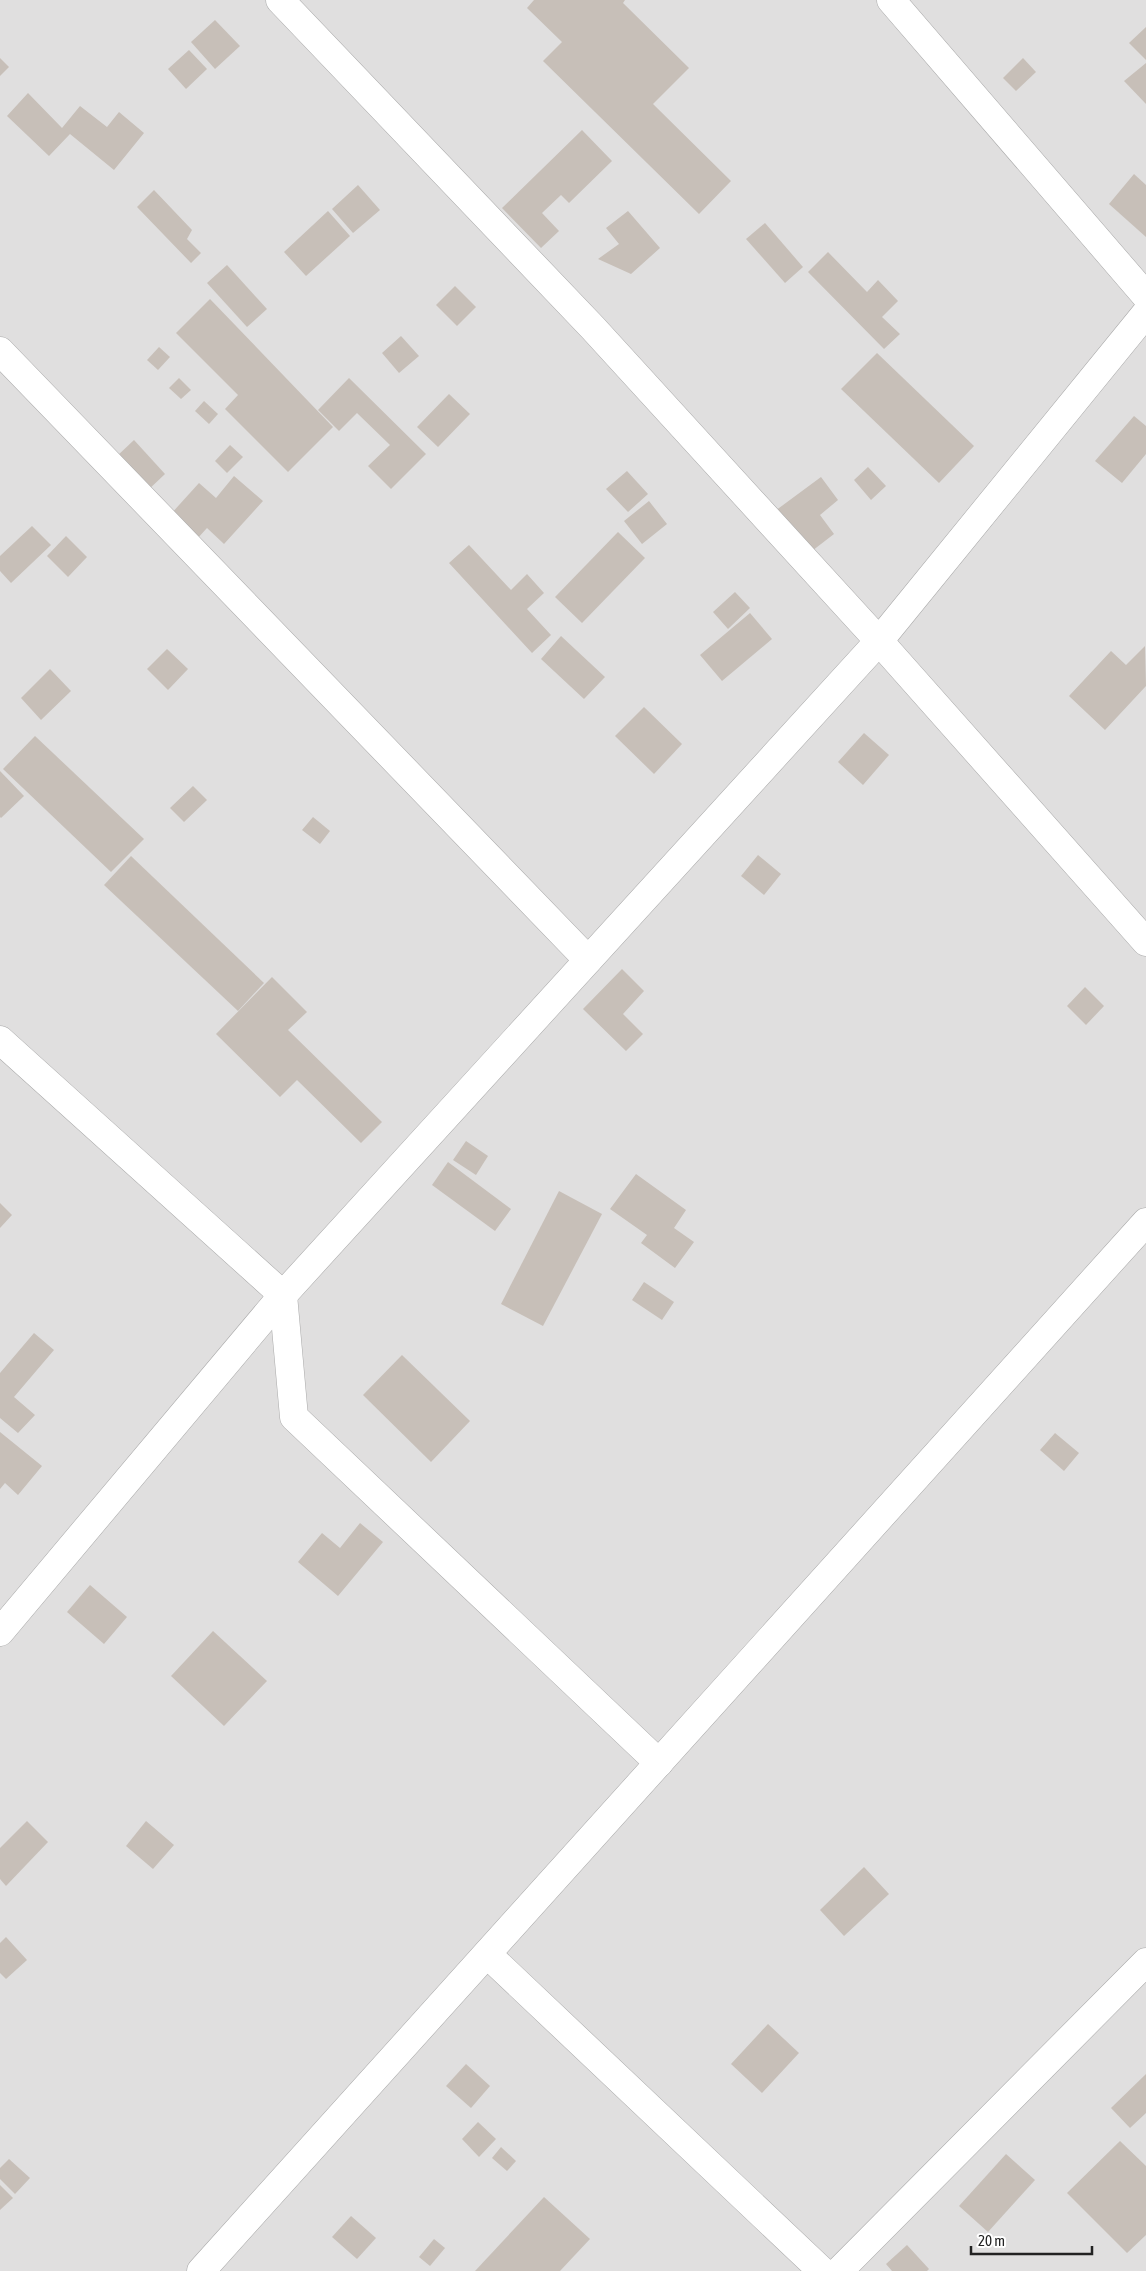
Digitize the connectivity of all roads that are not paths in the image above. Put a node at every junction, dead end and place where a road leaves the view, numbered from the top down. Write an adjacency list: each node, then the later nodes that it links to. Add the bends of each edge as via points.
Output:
1 (280, 0): 6 (street, via 593,328)
2 (891, 0): 3 (street)
3 (1146, 296)
4 (1146, 313): 6 (street)
5 (0, 351): 8 (street)
6 (879, 641): 7 (street); 8 (street)
7 (1146, 942)
8 (588, 960): 11 (street)
9 (0, 1040): 11 (street)
10 (1146, 1222): 13 (street)
11 (283, 1295): 12 (street); 13 (street, via 294,1417)
12 (0, 1632)
13 (659, 1762): 14 (street)
14 (487, 1954): 16 (street); 17 (street)
15 (1146, 1962): 18 (street)
16 (201, 2271)
17 (822, 2271)
18 (839, 2271)

